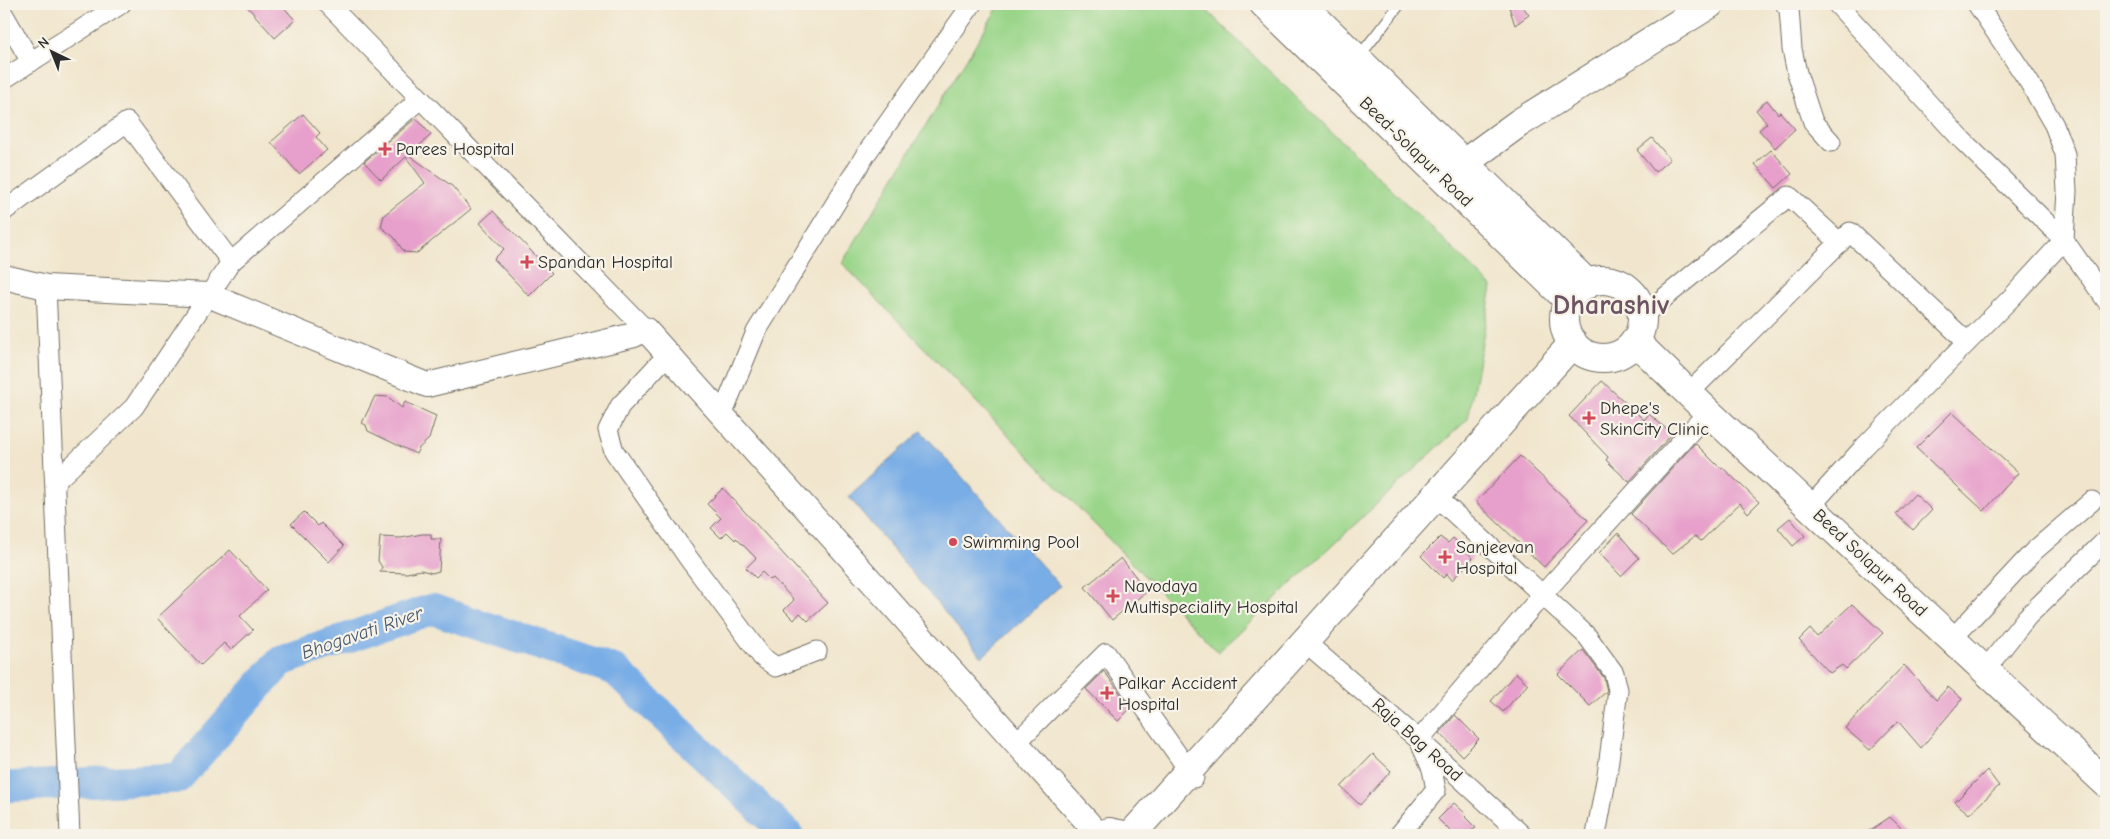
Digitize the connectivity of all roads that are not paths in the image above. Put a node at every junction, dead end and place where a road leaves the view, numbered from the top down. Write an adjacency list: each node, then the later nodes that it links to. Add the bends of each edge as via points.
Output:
1 (121, 4): 15 (street)
2 (328, 4): 17 (street)
3 (952, 4): 13 (street)
4 (972, 4): 13 (street)
5 (1264, 4): 26 (main road, Beed-Solapur Road)
6 (1301, 4): 14 (main road, Beed-Solapur Road)
7 (1400, 4): 14 (lane)
8 (1710, 4): 19 (main road, via 1519,123)
9 (1785, 4): 18 (street, via 1789,9 1792,49 1799,81 1814,122)
10 (1837, 4): 21 (street, via 1963,140)
11 (1978, 4): 21 (street, via 2054,125 2065,154 2068,191)
12 (4, 15): 15 (street)
13 (957, 25): 35 (street, via 866,154 756,332)
14 (1357, 58): 19 (main road, Beed-Solapur Road)
15 (32, 62): 16 (street)
16 (4, 80)
17 (420, 98): 23 (street); 30 (street)
18 (1831, 142)
19 (1464, 163): 26 (main road, Beed-Solapur Road)
20 (4, 211): 23 (street, via 127,122)
21 (2064, 240): 28 (street); 31 (street)
22 (1840, 243): 29 (street, via 1789,196); 31 (street, via 1850,232); 34 (street)
23 (231, 262): 27 (street)
24 (4, 277): 25 (street)
25 (46, 287): 27 (street); 36 (street)
26 (1579, 292): 29 (main road, via 1598,281 1622,285 1639,303); 32 (main road, via 1565,312 1565,325)
27 (208, 295): 30 (street, via 427,385); 36 (street, via 134,407)
28 (2106, 300)
29 (1639, 329): 32 (main road, via 1626,351 1614,357 1600,358); 34 (main road, Beed Solapur Road)
30 (639, 332): 33 (street); 35 (street)
31 (1967, 342): 39 (street)
32 (1580, 349): 37 (main road); 48 (main road)
33 (659, 364): 44 (street, via 620,406 608,430 614,451 762,658 776,668); 51 (street)
34 (1699, 403): 39 (main road, Beed Solapur Road); 41 (street)
35 (722, 415): 47 (street)
36 (56, 481): 50 (street)
37 (1441, 501): 41 (street); 43 (main road)
38 (2092, 501): 42 (street, via 2034,551)
39 (1810, 507): 42 (main road, Beed Solapur Road)
40 (2106, 540): 45 (street, via 2027,617)
41 (1543, 594): 46 (street); 58 (street, via 1587,636 1614,672 1618,690)
42 (1952, 639): 45 (main road, Beed Solapur Road)
43 (1310, 647): 46 (street, Raja Bag Road); 48 (main road)
44 (817, 651)
45 (1985, 670): 49 (main road, Beed Solapur Road)
46 (1419, 740): 56 (street, via 1432,768 1436,790); 57 (street, Raja Bag Road)
47 (1015, 744): 48 (street, via 1106,653); 52 (street)
48 (1191, 775): 54 (main road); 55 (main road)
49 (2104, 777)
50 (70, 835)
51 (1085, 835)
52 (1099, 835): 53 (main road, via 1109,832)
53 (1124, 835)
54 (1131, 835)
55 (1145, 835)
56 (1400, 835)
57 (1522, 835)
58 (1596, 835)

